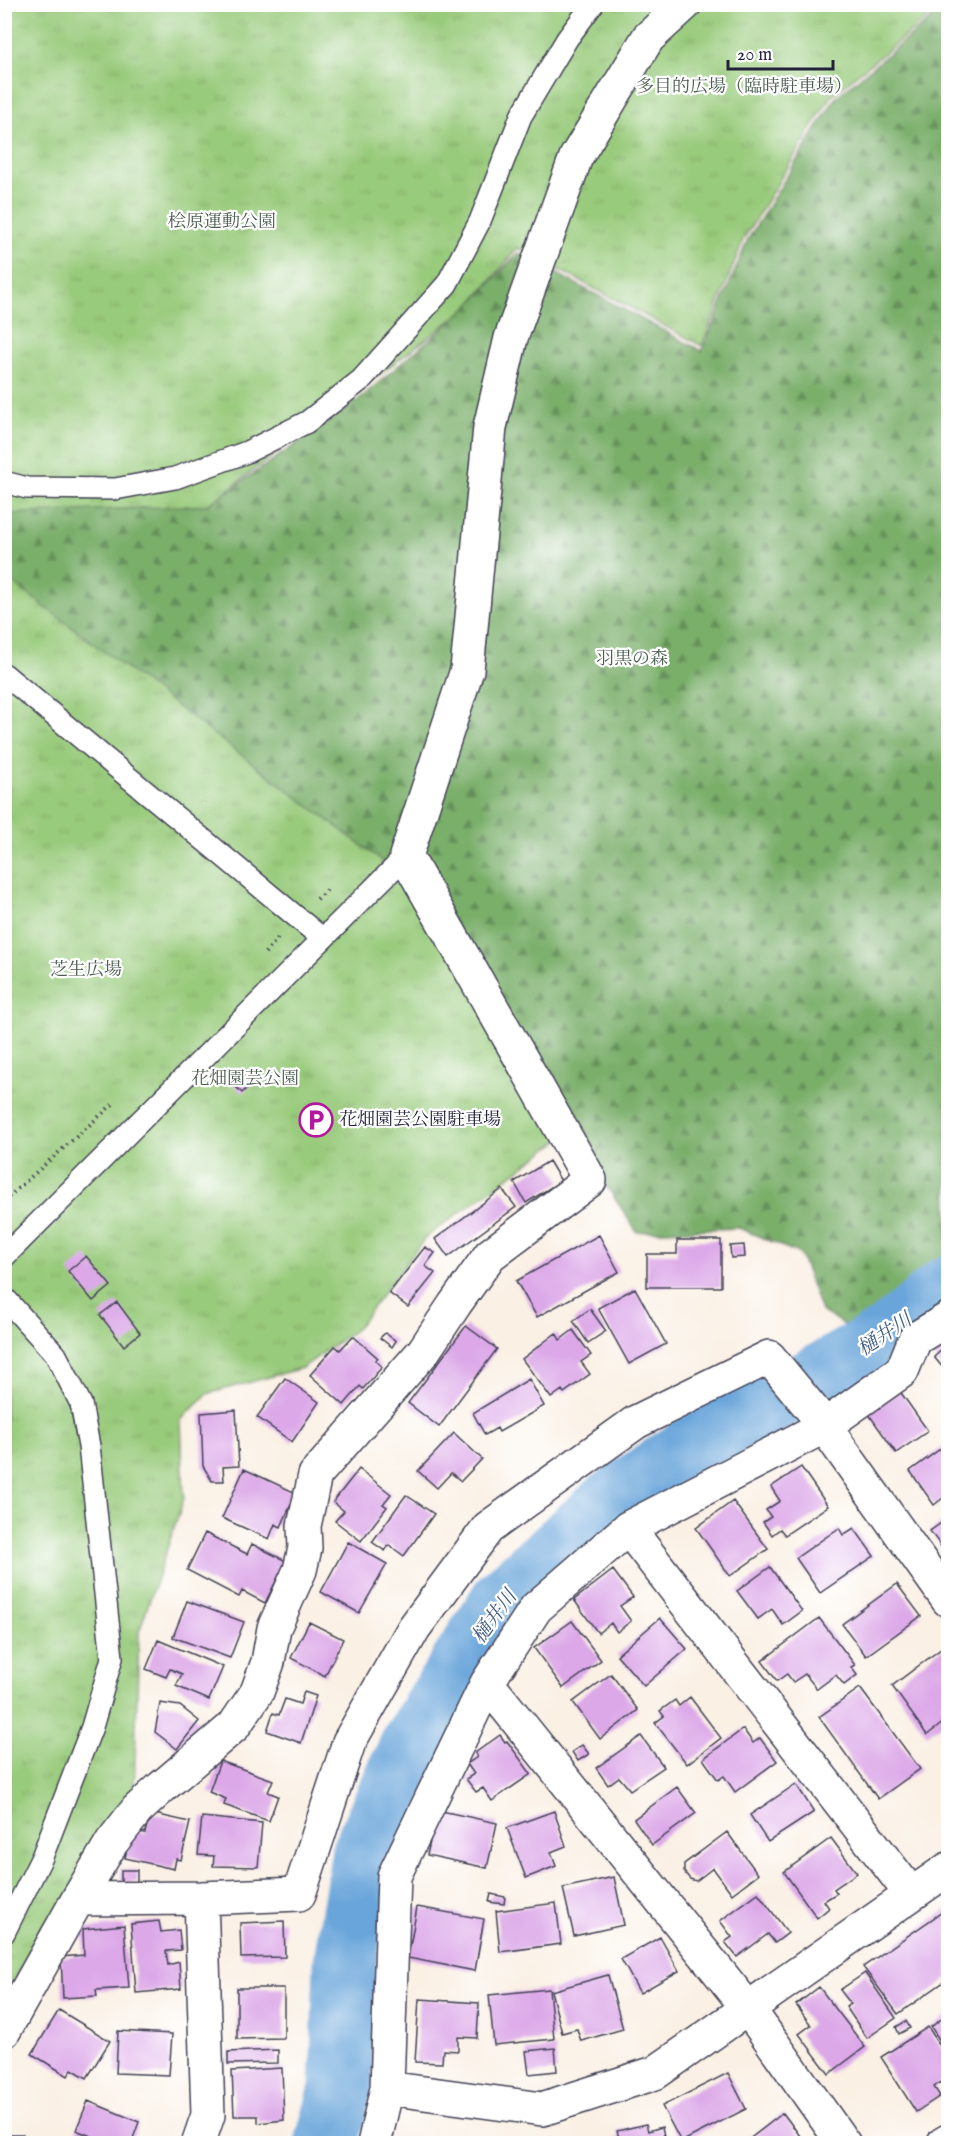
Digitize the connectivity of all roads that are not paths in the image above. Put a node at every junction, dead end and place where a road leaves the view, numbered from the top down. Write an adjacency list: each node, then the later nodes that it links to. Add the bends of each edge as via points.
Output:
1 (592, 4): 3 (lane, via 521,116 480,221 447,284 361,380 307,422 247,452 175,478 115,489 27,488)
2 (684, 4): 5 (street, via 648,38 576,157 511,338 490,428 467,670)
3 (4, 482)
4 (4, 674): 6 (lane)
5 (406, 856): 6 (lane); 17 (street, via 590,1180 490,1255 423,1352 315,1475 300,1570 274,1628 257,1692 234,1726 137,1810 112,1842)
6 (323, 939): 7 (lane)
7 (4, 1257)
8 (4, 1297): 18 (lane, via 56,1355 81,1404 112,1658 92,1727 42,1857)
9 (948, 1319): 10 (street, via 915,1339 902,1371)
10 (819, 1420): 11 (street); 12 (street); 16 (street, via 769,1357 636,1422 488,1528 414,1628 349,1742 299,1894)
11 (628, 1528): 13 (street, via 537,1608); 15 (street)
12 (948, 1600)
13 (487, 1683): 19 (street); 21 (street, via 394,1876)
14 (948, 1869): 15 (street)
15 (911, 1894): 19 (street)
16 (201, 1898): 17 (street); 23 (street, via 208,2115)
17 (78, 1899): 20 (street)
18 (4, 1933)
19 (747, 2007): 21 (street, via 655,2073 542,2109); 25 (street)
20 (4, 2031)
21 (387, 2088): 24 (street)
22 (948, 2141): 26 (street)
23 (198, 2144)
24 (374, 2144)
25 (844, 2144)
26 (943, 2144)

